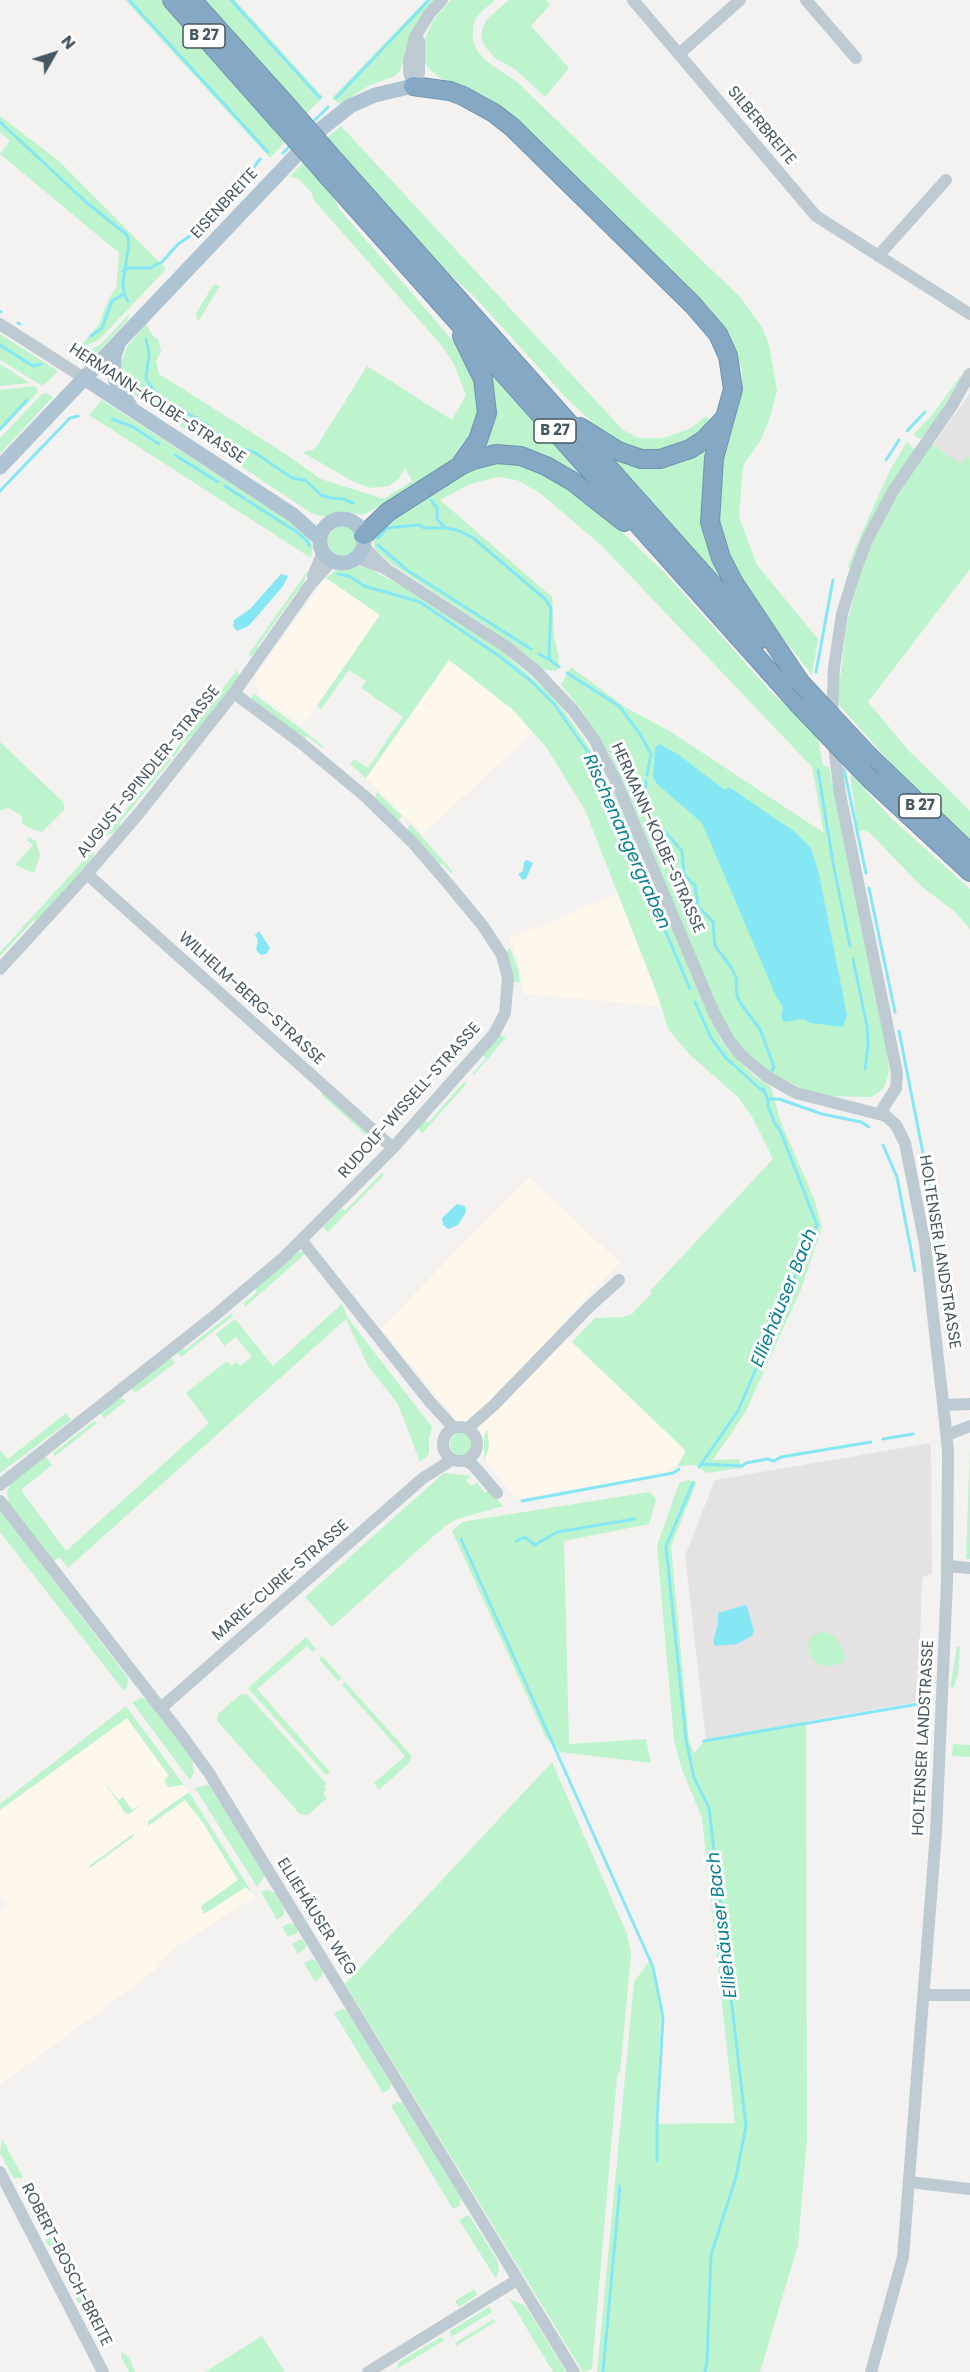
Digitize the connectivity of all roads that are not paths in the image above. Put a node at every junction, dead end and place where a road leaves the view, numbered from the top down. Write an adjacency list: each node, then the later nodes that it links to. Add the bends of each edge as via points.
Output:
1 (172, 0): 10 (highway, B 27)
2 (192, 0): 10 (highway, B 27)
3 (442, 0): 9 (street, via 426,21 419,39 419,73)
4 (633, 0): 7 (street, SILBERBREITE)
5 (740, 0): 7 (street)
6 (806, 0): 8 (street)
7 (679, 54): 13 (street, SILBERBREITE, via 809,209)
8 (856, 58)
9 (414, 86): 17 (main road, EISENBREITE, via 375,95 335,116); 22 (highway, via 450,91 494,112 693,305 718,334 730,362 733,389)
10 (285, 116): 11 (highway, B 27, bridge)
11 (331, 167): 14 (highway, B 27); 21 (highway, B 27)
12 (946, 180): 13 (street)
13 (878, 256): 15 (street, SILBERBREITE)
14 (450, 313): 23 (highway, via 483,379 487,413 482,432); 27 (highway, B 27)
15 (970, 314)
16 (0, 324): 19 (street, HERMANN-KOLBE-STRASSE)
17 (118, 345): 19 (main road, EISENBREITE); 20 (main road, via 114,375)
18 (970, 374): 34 (street, via 893,491 867,540 847,596 835,659 834,761 897,1073 896,1088)
19 (84, 378): 20 (main road, HERMANN-KOLBE-STRASSE); 24 (main road, EISENBREITE)
20 (133, 411): 26 (main road, HERMANN-KOLBE-STRASSE, via 293,515)
21 (557, 411): 22 (highway, via 618,452 641,459 660,459 690,449); 28 (highway, B 27)
22 (724, 419): 28 (highway, via 711,478 710,522 734,583)
23 (460, 466): 25 (highway, via 388,512); 27 (highway, via 495,454 534,460 572,481)
24 (0, 467)
25 (361, 541): 26 (main road, via 345,563); 26 (main road, via 341,518); 34 (street, HERMANN-KOLBE-STRASSE, via 387,568 522,659 584,724 616,781 714,1014 741,1055 766,1077 796,1093)
26 (325, 544): 29 (street, AUGUST-SPINDLER-STRASSE, via 310,585)
27 (659, 549): 31 (highway, B 27, bridge, via 872,781)
28 (800, 682): 30 (highway, B 27, bridge, via 870,758)
29 (234, 693): 32 (street, AUGUST-SPINDLER-STRASSE); 35 (street, RUDOLF-WISSELL-STRASSE, via 341,775 399,829 483,926 502,956 508,995 499,1027)
30 (970, 853)
31 (970, 872)
32 (87, 874): 33 (street, AUGUST-SPINDLER-STRASSE); 35 (street, WILHELM-BERG-STRASSE)
33 (0, 969)
34 (880, 1113): 39 (street, HOLTENSER LANDSTRASSE, via 900,1130 906,1143 925,1244)
35 (393, 1148): 36 (street, RUDOLF-WISSELL-STRASSE)
36 (302, 1240): 41 (street); 45 (street, RUDOLF-WISSELL-STRASSE, via 213,1317)
37 (619, 1281): 42 (street, via 589,1307)
38 (970, 1404): 39 (street)
39 (943, 1405): 43 (street, HOLTENSER LANDSTRASSE)
40 (970, 1426): 43 (street)
41 (450, 1430): 42 (street); 44 (street, via 443,1442)
42 (472, 1432): 44 (street, via 478,1446)
43 (946, 1435): 48 (street, HOLTENSER LANDSTRASSE)
44 (459, 1456): 46 (street); 50 (street, MARIE-CURIE-STRASSE, via 423,1478)
45 (0, 1485)
46 (494, 1489)
47 (0, 1501): 50 (street, ELLIEHÄUSER WEG)
48 (948, 1566): 49 (street); 51 (street, HOLTENSER LANDSTRASSE, via 941,1752)
49 (970, 1568)
50 (161, 1708): 56 (street, ELLIEHÄUSER WEG, via 209,1773)
51 (924, 1995): 52 (street); 54 (street, HOLTENSER LANDSTRASSE)
52 (970, 1995)
53 (0, 2172): 58 (street, ROBERT-BOSCH-BREITE)
54 (909, 2182): 55 (street); 61 (street, HOLTENSER LANDSTRASSE, via 903,2257)
55 (970, 2189)
56 (517, 2280): 57 (street); 60 (street, ELLIEHÄUSER WEG)
57 (386, 2367): 59 (street)
58 (103, 2372)
59 (368, 2372)
60 (574, 2372)
61 (871, 2372)

